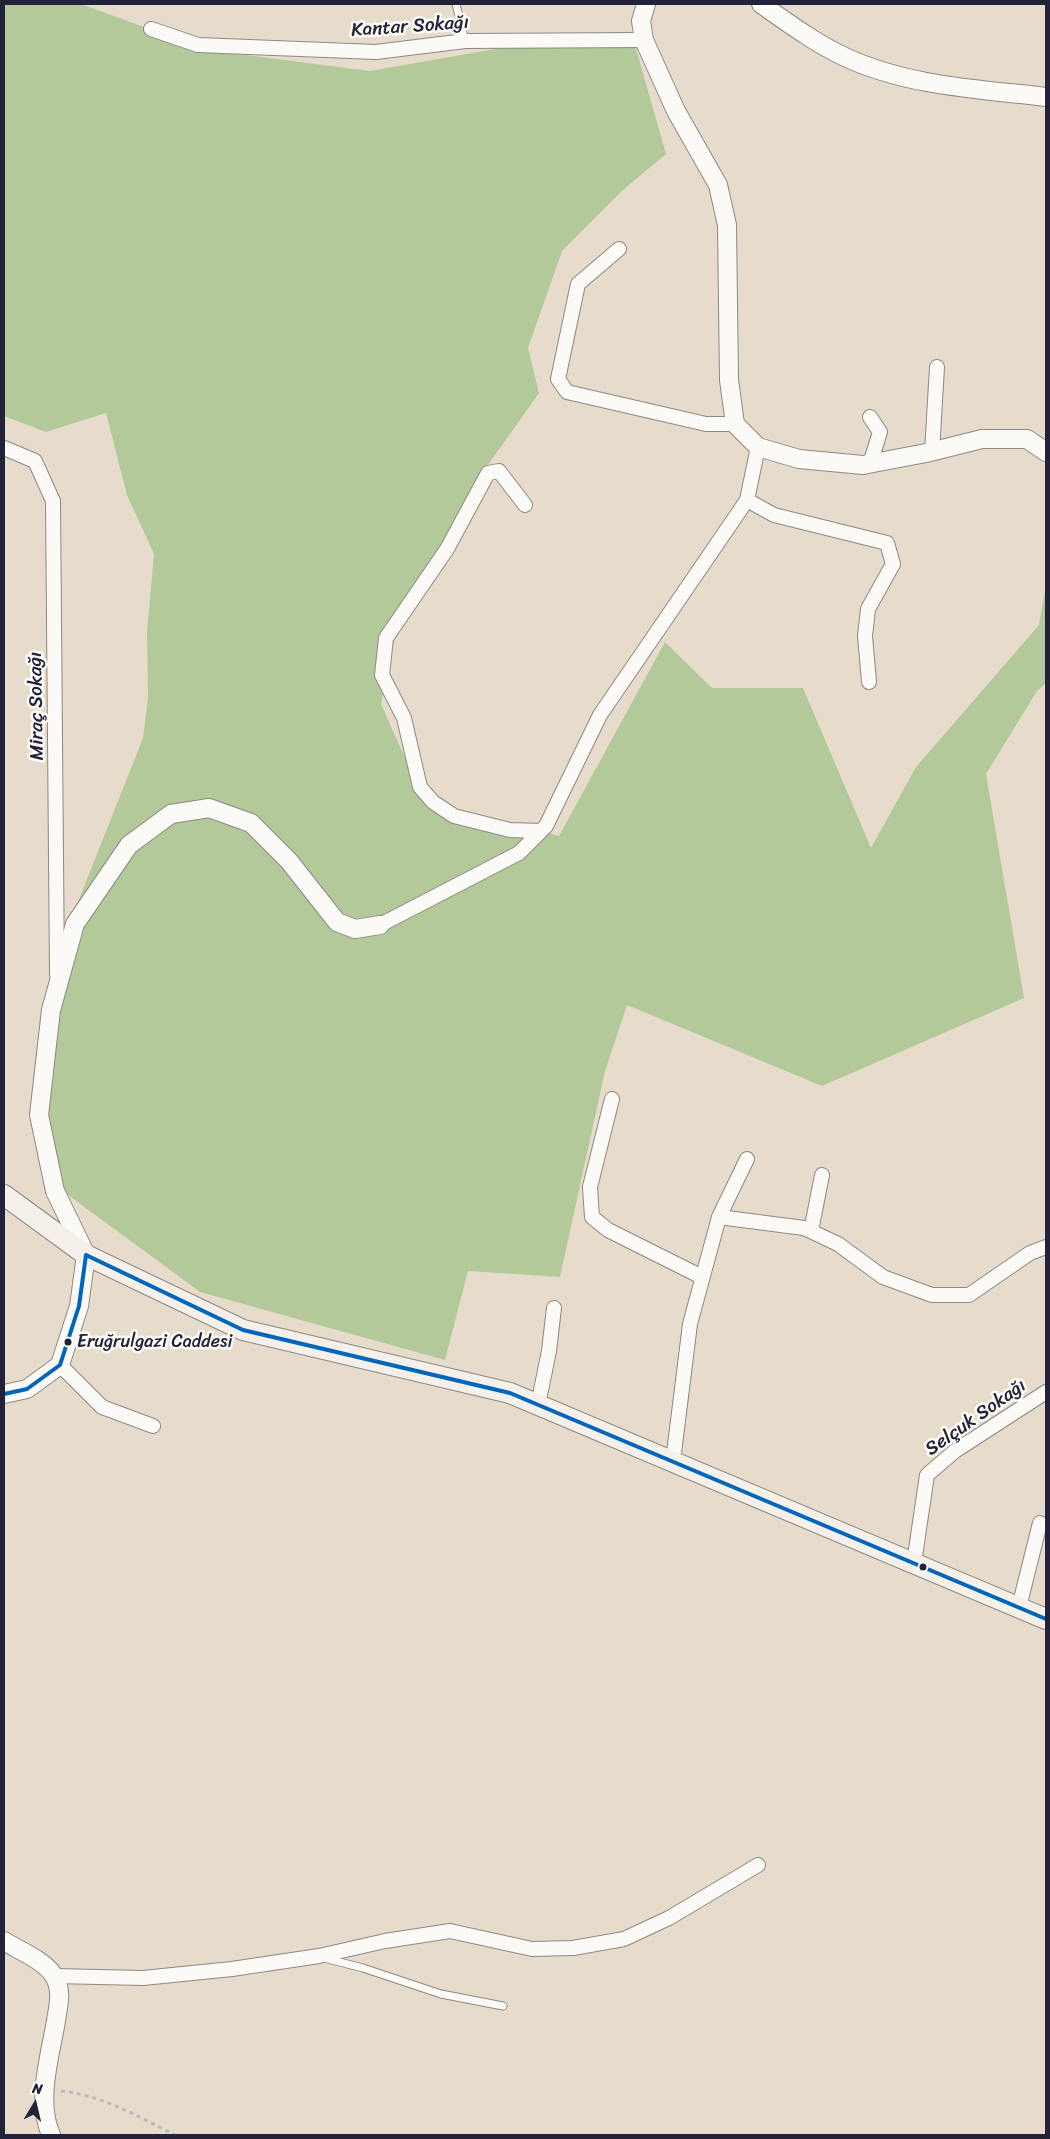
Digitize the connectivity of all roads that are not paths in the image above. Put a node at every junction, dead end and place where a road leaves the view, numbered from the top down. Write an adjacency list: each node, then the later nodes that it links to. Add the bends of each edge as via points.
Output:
1 (456, 4): 6 (lane)
2 (646, 4): 5 (street, via 641,22)
3 (761, 4): 7 (street, via 816,42 876,70 911,80)
4 (151, 29): 6 (street, Kantar Sokağı, via 198,45 376,52)
5 (644, 40): 6 (street, Kantar Sokağı); 11 (street, via 676,111 718,185 727,226 729,380)
6 (465, 41)
7 (1046, 97)
8 (619, 249): 11 (street, via 578,284 558,379 567,392 706,424)
9 (936, 367): 14 (street)
10 (870, 416): 16 (street, via 880,432)
11 (735, 424): 12 (street)
12 (758, 447): 16 (street, via 799,459); 17 (street)
13 (4, 448): 22 (street, Miraç Sokağı, via 35,461 53,501)
14 (932, 452): 15 (street, via 982,439 1026,438); 16 (street)
15 (1046, 452)
16 (870, 464)
17 (747, 500): 19 (street, via 774,515 887,543 893,564 868,609 865,636); 20 (street, via 600,715)
18 (525, 505): 20 (street, via 499,471 488,473 447,549 386,638 382,675 404,718 420,787 434,802 454,816 510,830)
19 (869, 682)
20 (541, 831): 21 (street, via 518,853)
21 (380, 925): 22 (street, via 355,929 337,922 289,861 251,822 209,808 171,814 129,845 75,924)
22 (57, 988): 30 (street, via 51,1010 39,1115 55,1191)
23 (612, 1099): 31 (street, via 590,1187 592,1217 608,1230)
24 (747, 1159): 27 (street)
25 (822, 1176): 28 (street)
26 (4, 1194): 30 (main road)
27 (720, 1217): 28 (street); 31 (street)
28 (811, 1231): 29 (street, via 838,1244 883,1277 932,1295 969,1295 1030,1253)
29 (1046, 1247)
30 (86, 1256): 33 (street, via 79,1306); 36 (main road, via 243,1330 510,1393)
31 (702, 1277): 38 (street, via 690,1324)
32 (554, 1308): 36 (street, via 550,1351)
33 (60, 1365): 35 (street, via 27,1389); 37 (street, via 102,1407)
34 (1046, 1392): 40 (street, Selçuk Sokağı, via 955,1450 927,1475)
35 (4, 1394)
36 (538, 1405): 38 (main road)
37 (153, 1426)
38 (673, 1461): 40 (main road)
39 (1040, 1523): 41 (street)
40 (914, 1563): 41 (main road)
41 (1019, 1607): 42 (main road)
42 (1046, 1619)
43 (758, 1865): 45 (street, via 669,1918 624,1939 573,1948 532,1949 450,1932 385,1941)
44 (4, 1942): 46 (street, via 43,1965)
45 (318, 1956): 46 (street, via 232,1970 142,1978); 47 (lane, via 441,1994)
46 (54, 1976): 48 (street, via 60,1993 45,2090 46,2124)
47 (503, 2006)
48 (51, 2135)

